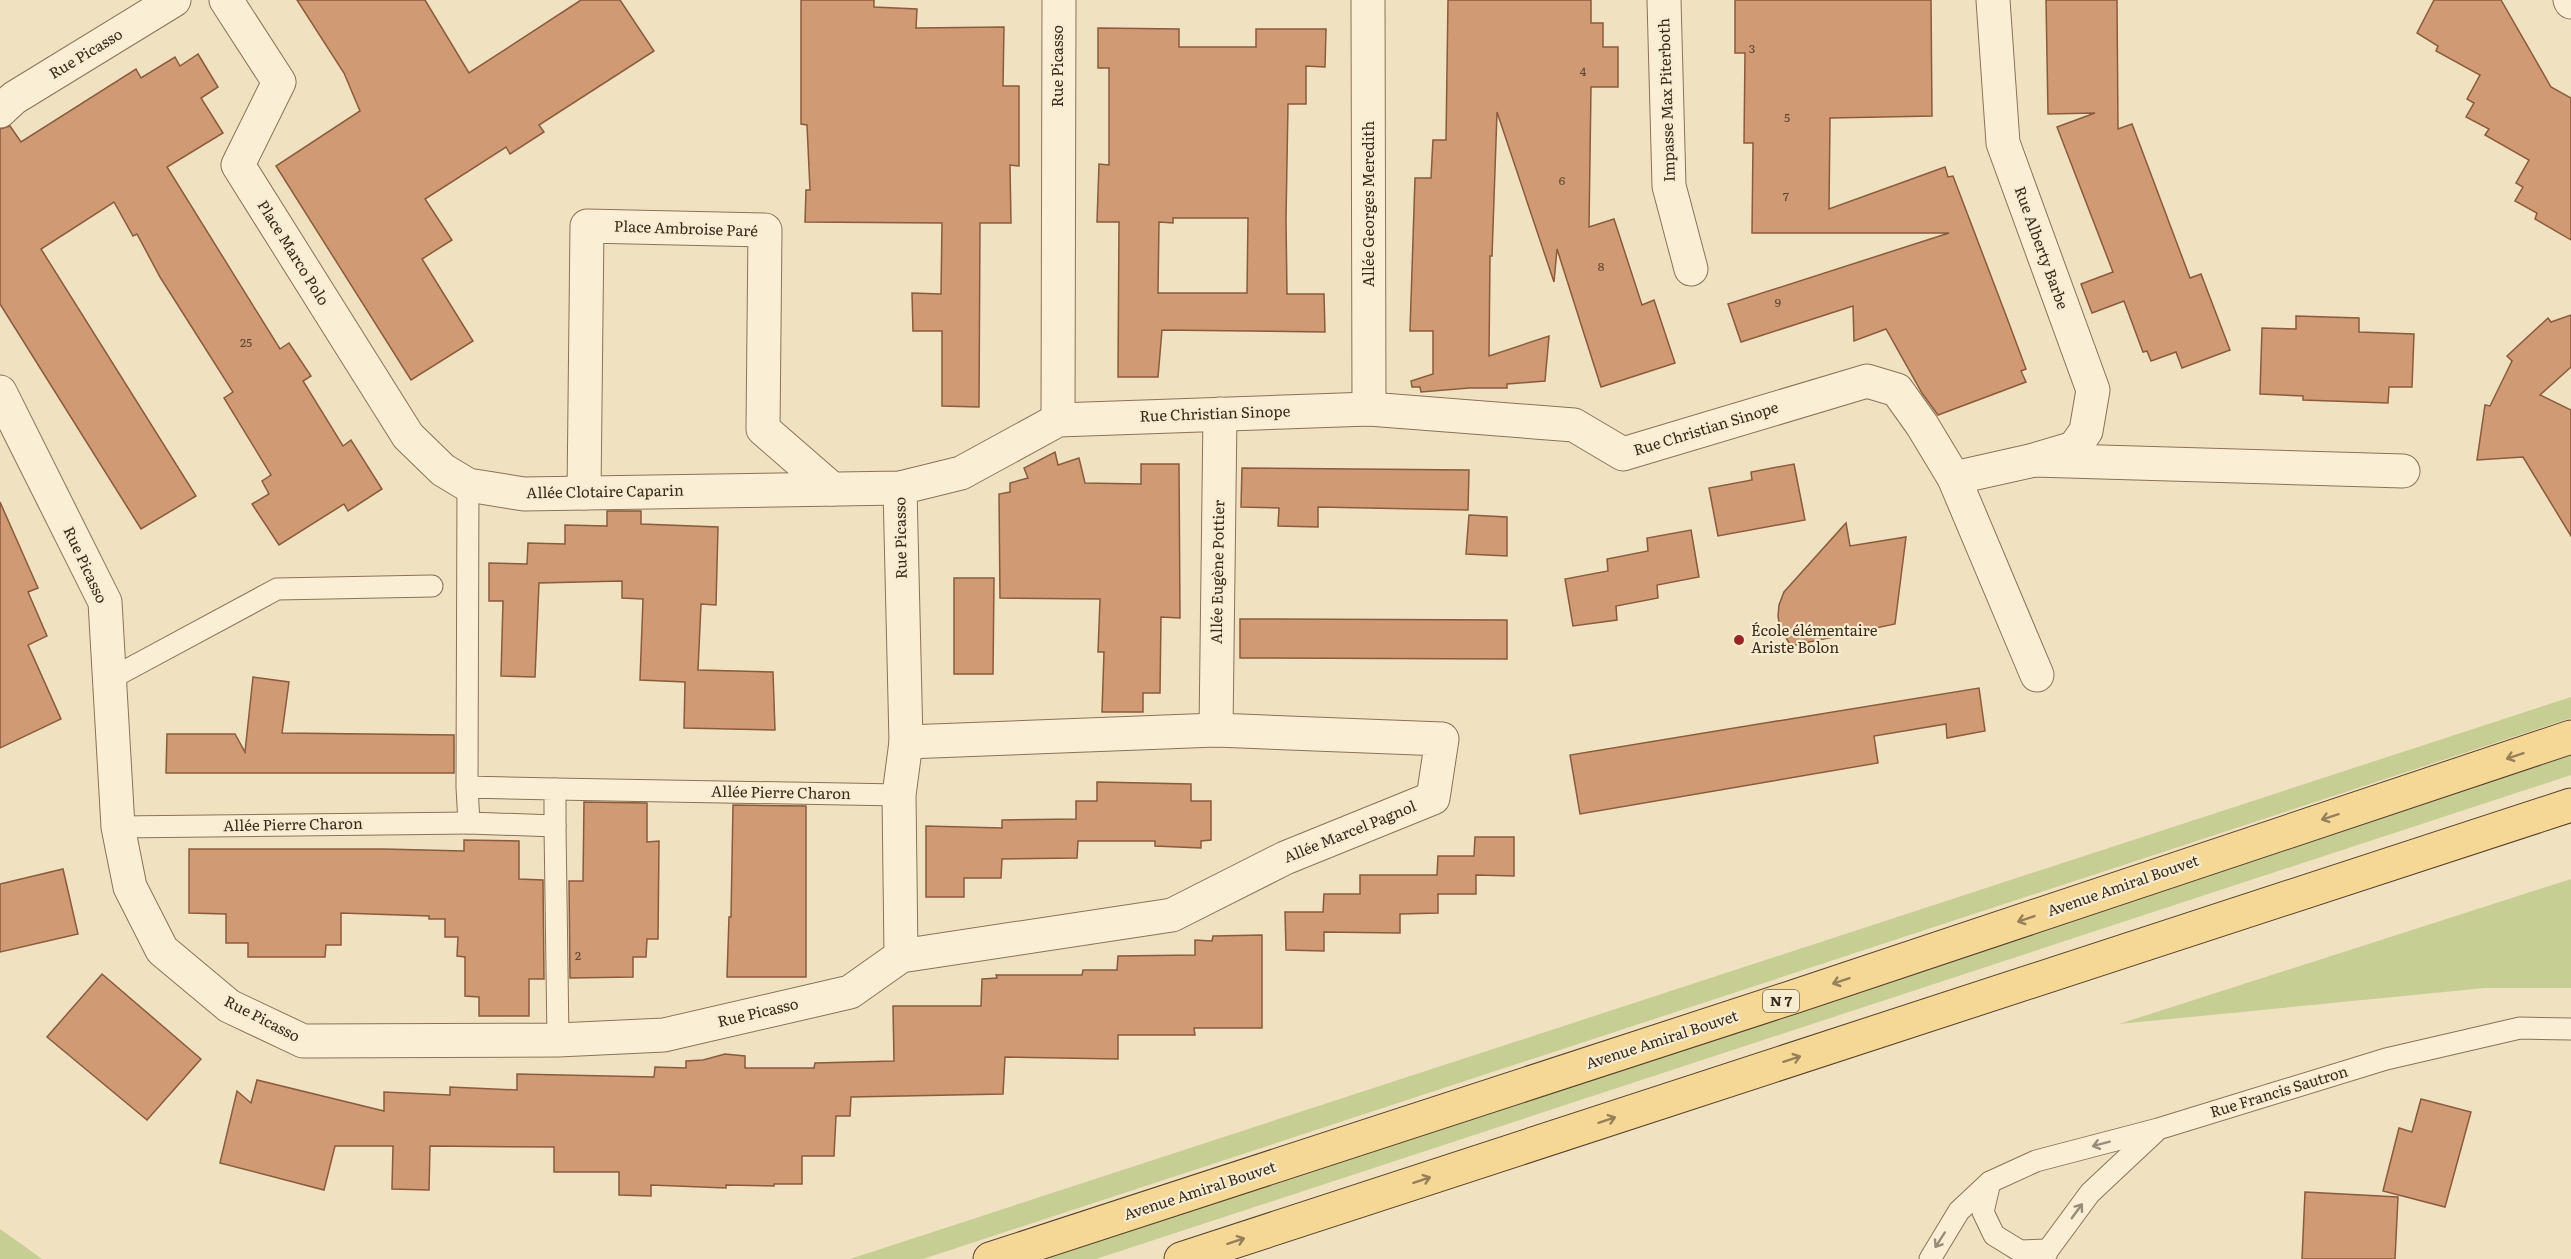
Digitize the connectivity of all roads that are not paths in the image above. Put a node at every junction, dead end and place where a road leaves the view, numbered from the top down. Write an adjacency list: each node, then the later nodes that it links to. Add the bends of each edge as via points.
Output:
1 (174, 0): 7 (street, Rue Picasso)
2 (226, 0): 16 (street, Place Marco Polo, via 279,82 238,165 408,436 443,470)
3 (1059, 0): 12 (street, Rue Picasso)
4 (1368, 0): 10 (street, Allée Georges Meredith)
5 (1664, 0): 8 (street, Impasse Max Piterboth, via 1669,186)
6 (1993, 0): 13 (street, Rue Alberty Barbe, via 2003,143 2093,390 2086,431 2074,448)
7 (4, 94)
8 (1691, 269)
9 (0, 392): 22 (street, Rue Picasso, via 105,602)
10 (1369, 409): 11 (street, Rue Christian Sinope); 15 (street, Rue Christian Sinope, via 1574,425 1623,454 1867,381 1897,390)
11 (1220, 414): 12 (street, Rue Christian Sinope); 23 (street, Allée Eugène Pottier)
12 (1058, 420): 17 (street, Rue Picasso, via 961,473)
13 (2034, 460): 14 (street); 15 (street)
14 (2403, 471)
15 (1954, 478): 21 (street, Rue Christian Sinope)
16 (468, 485): 19 (street, Allée Clotaire Caparin, via 524,494); 26 (lane)
17 (900, 488): 18 (street, Allée Clotaire Caparin); 25 (street, Rue Picasso)
18 (832, 489): 19 (street, Allée Clotaire Caparin); 19 (street, Place Ambroise Paré, via 763,429 765,230 587,226)
19 (584, 493)
20 (432, 586): 22 (lane, via 277,589)
21 (2037, 675)
22 (110, 680): 32 (street, Rue Picasso)
23 (1216, 730): 25 (street, Allée Marcel Pagnol); 33 (street, Allée Marcel Pagnol, via 1442,740 1433,798 1285,858 1172,915)
24 (2571, 737): 39 (main road, Avenue Amiral Bouvet / N 7, one-way to 39)
25 (906, 742): 28 (street, Rue Picasso)
26 (467, 787): 27 (lane, Allée Pierre Charon); 30 (lane)
27 (555, 789): 28 (lane, Allée Pierre Charon); 31 (lane)
28 (899, 795): 33 (street, Rue Picasso)
29 (2571, 805): 40 (main road, one-way to 29)
30 (469, 823): 31 (lane, Allée Pierre Charon); 32 (lane, Allée Pierre Charon)
31 (555, 826): 35 (lane)
32 (118, 827): 35 (street, Rue Picasso, via 130,887 162,950 229,1006 303,1041)
33 (902, 956): 35 (street, Rue Picasso, via 850,992 664,1035)
34 (2571, 1029): 36 (lane, Rue Francis Sautron, via 2520,1028 2386,1059)
35 (558, 1040)
36 (2158, 1130): 37 (lane, one-way to 37, via 2036,1161); 38 (lane, Rue Francis Sautron, one-way to 36, via 2090,1193)
37 (1990, 1182): 38 (lane, via 1983,1212 1994,1235 2020,1251); 41 (lane, one-way to 41, via 1959,1211)
38 (2046, 1254)
39 (990, 1259)
40 (1181, 1259)
41 (1930, 1259)

